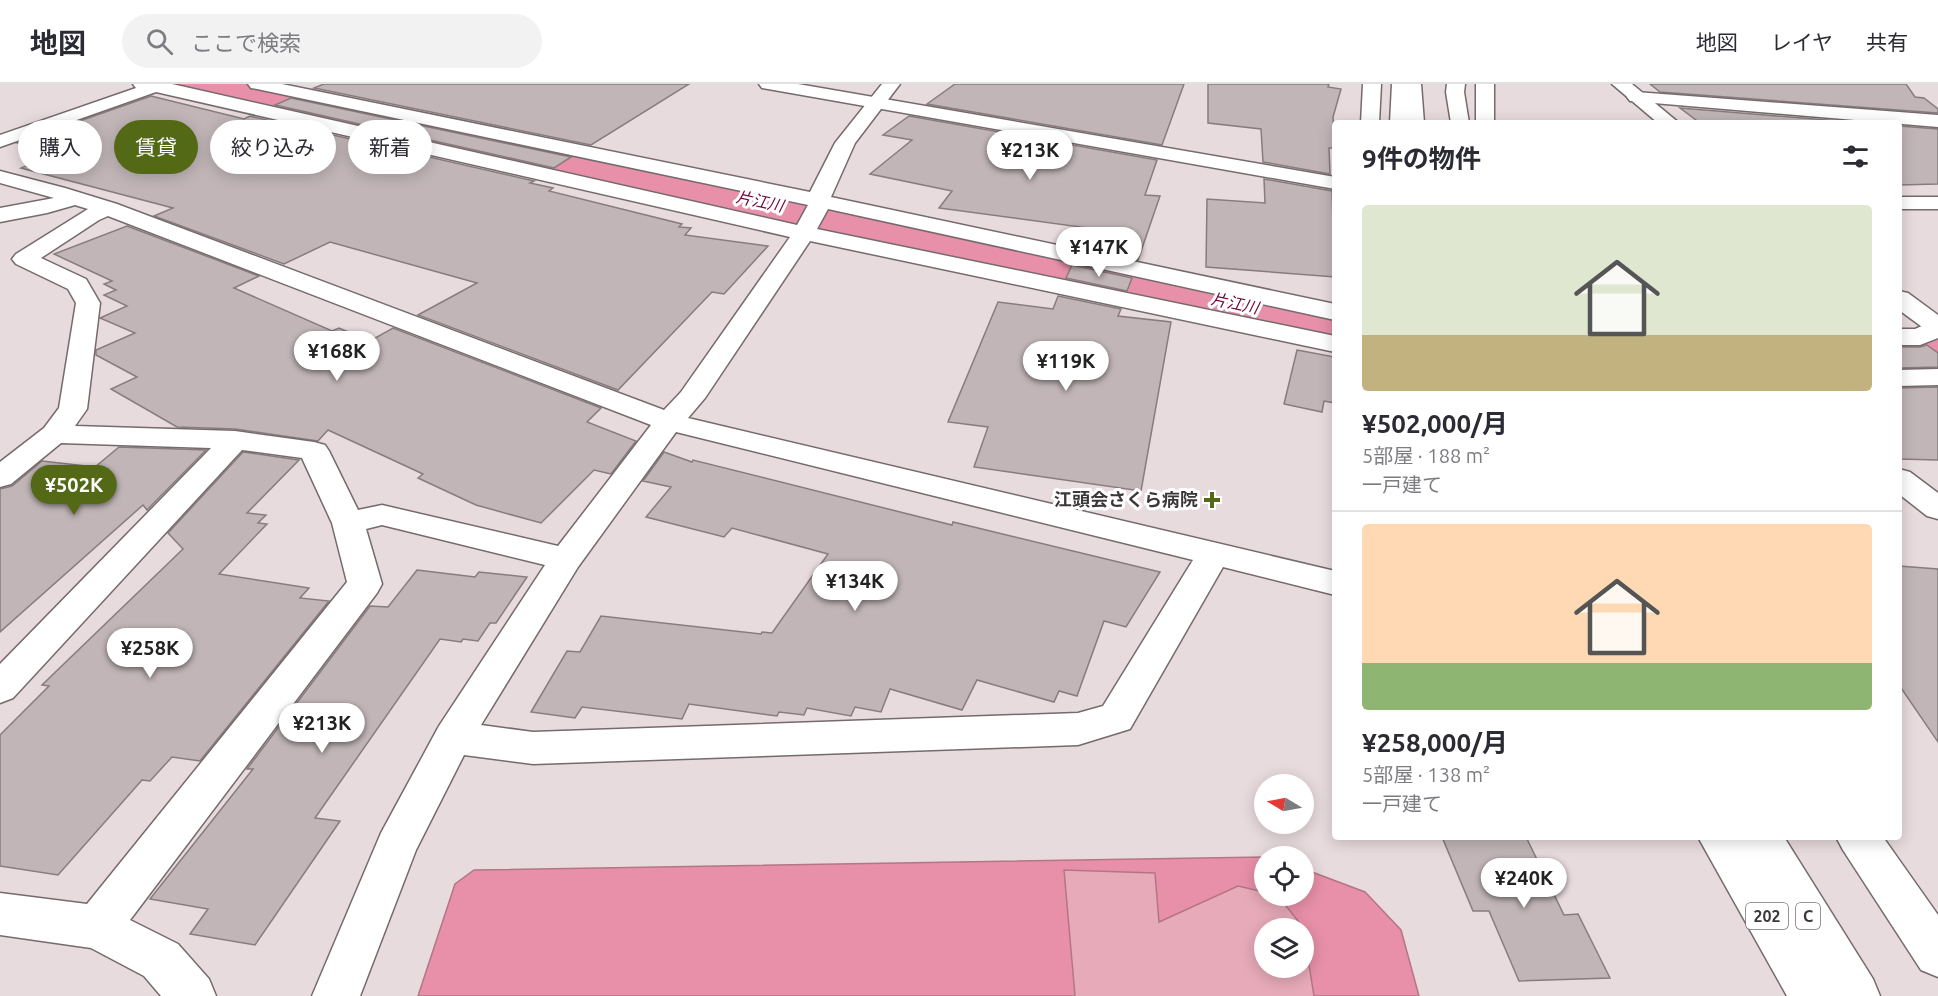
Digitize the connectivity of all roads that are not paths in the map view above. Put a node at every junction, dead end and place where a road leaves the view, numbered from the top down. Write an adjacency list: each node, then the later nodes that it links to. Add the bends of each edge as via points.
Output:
1 (257, 84): 24 (main road)
2 (768, 84): 12 (main road)
3 (891, 84): 12 (main road)
4 (1372, 84): 13 (main road)
5 (1401, 84): 14 (main road)
6 (1412, 84): 15 (main road)
7 (1455, 84): 16 (main road)
8 (1485, 84): 17 (main road)
9 (1621, 84): 11 (main road)
10 (153, 85): 20 (main road); 29 (main road)
11 (1636, 96): 18 (main road); 19 (main road)
12 (878, 105): 22 (main road); 24 (main road, via 869,110 844,145 820,194)
13 (1370, 120)
14 (1399, 120)
15 (1415, 120)
16 (1459, 120)
17 (1485, 120)
18 (1666, 120)
19 (1938, 121)
20 (0, 141)
21 (0, 177): 23 (main road)
22 (1332, 182)
23 (73, 198): 27 (main road); 28 (main road)
24 (820, 202): 29 (main road); 31 (main road)
25 (1938, 202): 26 (main road)
26 (1902, 203)
27 (109, 209): 37 (main road); 38 (main road, via 91,216 24,259 77,284 88,303 73,409)
28 (0, 215)
29 (804, 233): 34 (main road); 37 (main road, via 691,398)
30 (1902, 300): 32 (main road)
31 (1332, 311)
32 (1938, 327): 33 (main road, via 1920,337)
33 (1902, 337)
34 (1332, 343)
35 (1938, 377): 36 (main road)
36 (1902, 378)
37 (669, 422): 44 (main road); 45 (main road)
38 (54, 434): 39 (main road); 40 (main road)
39 (235, 440): 43 (main road, via 314,451); 47 (main road)
40 (0, 477)
41 (1902, 481): 42 (main road)
42 (1938, 509)
43 (348, 523): 45 (main road, via 382,515); 54 (main road, via 365,584)
44 (1214, 554): 46 (main road); 48 (main road, via 1116,718 1078,729 534,748)
45 (566, 559): 48 (main road)
46 (1332, 582)
47 (0, 688)
48 (453, 736): 58 (main road, via 396,847)
49 (1721, 840): 59 (main road, 202)
50 (1762, 840): 60 (main road, C)
51 (1850, 840): 56 (main road)
52 (1860, 840): 55 (main road)
53 (0, 914): 54 (main road)
54 (97, 927): 57 (main road, via 161,960)
55 (1938, 954)
56 (1938, 968)
57 (192, 996)
58 (336, 996)
59 (1814, 996)
60 (1856, 996)

